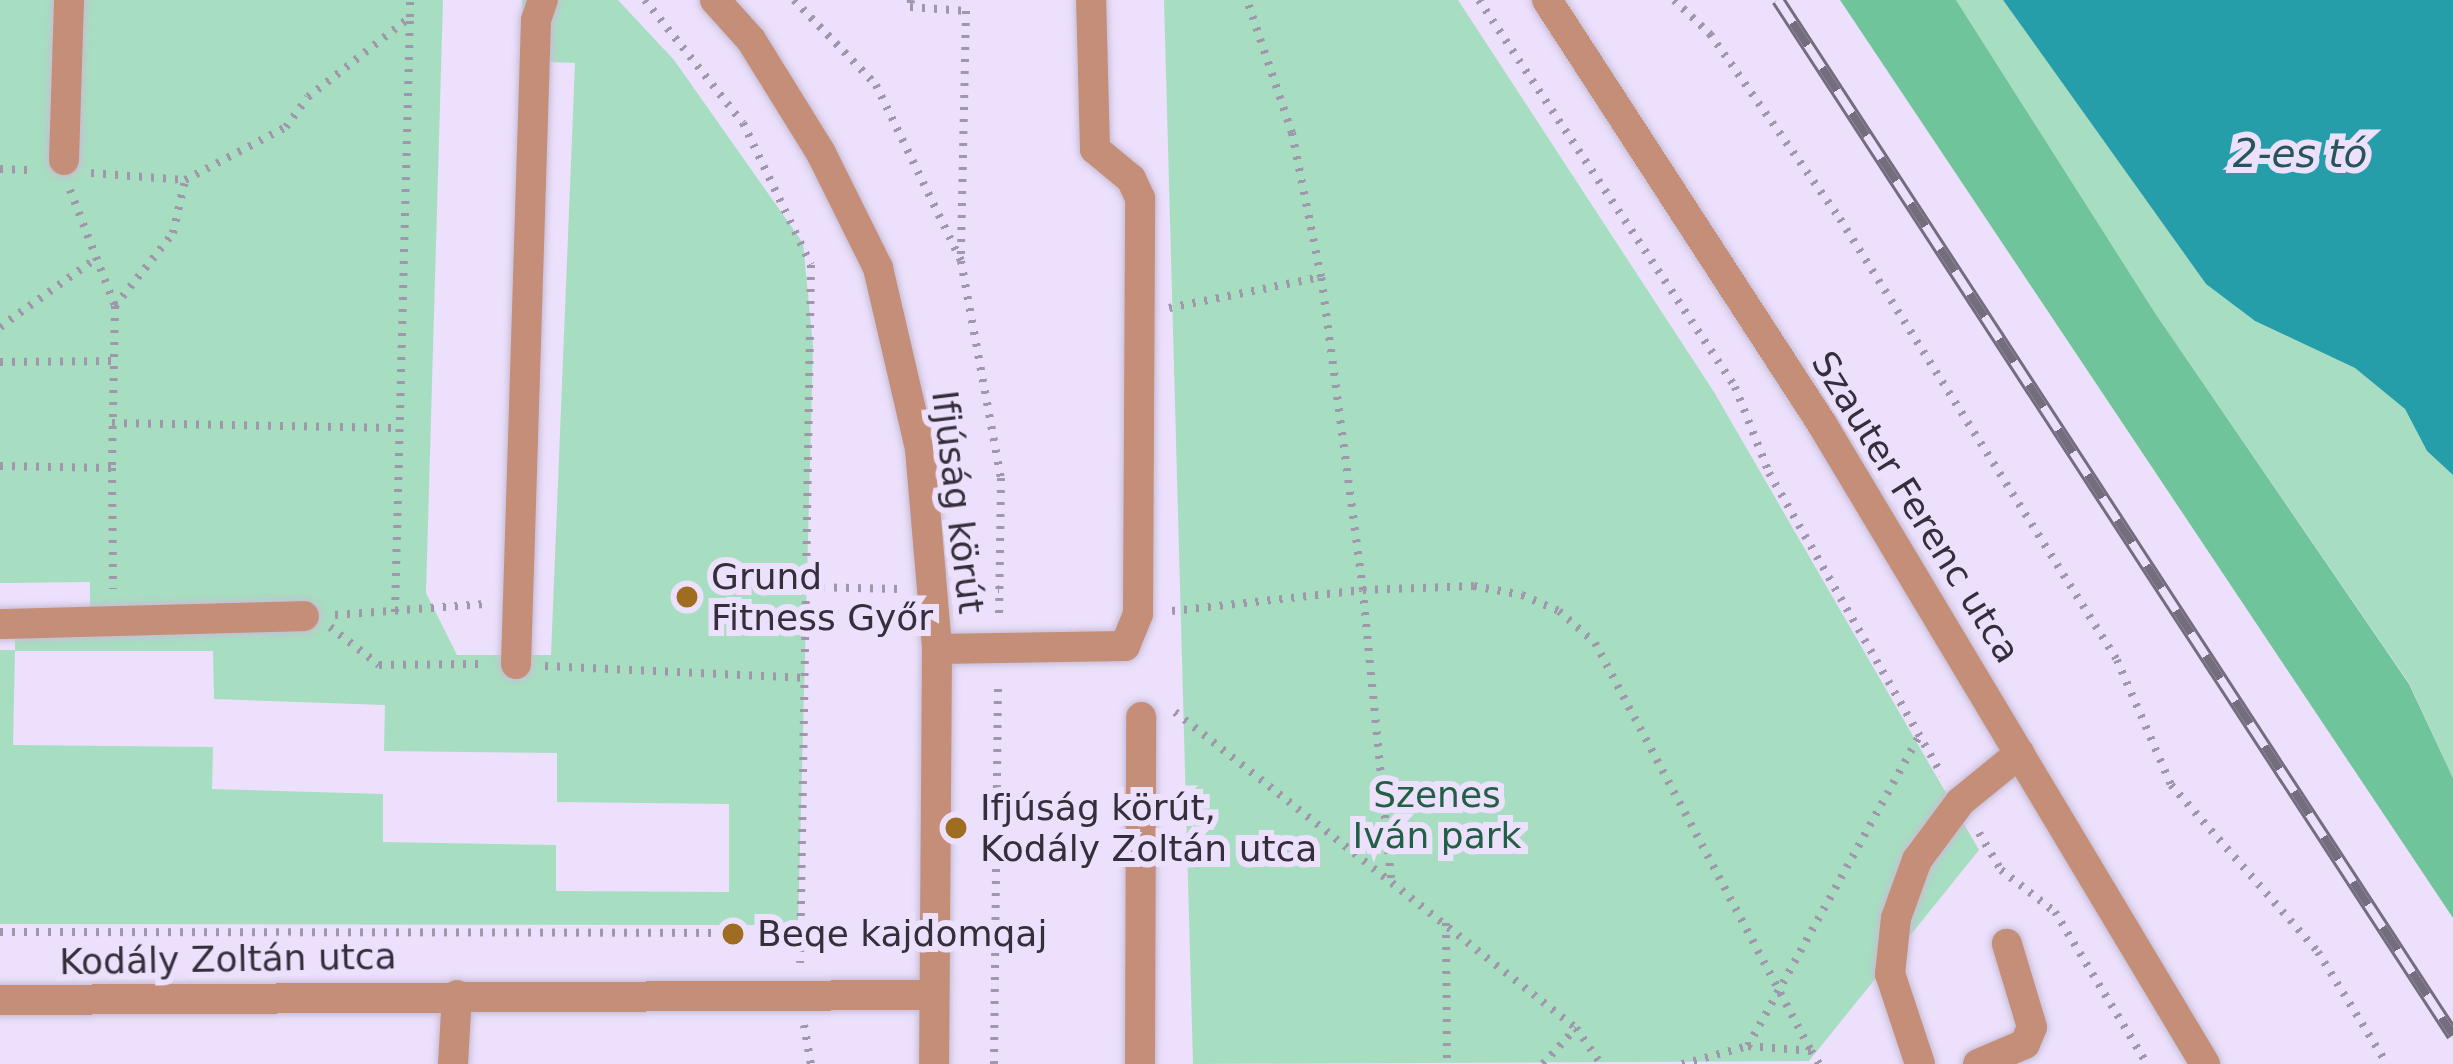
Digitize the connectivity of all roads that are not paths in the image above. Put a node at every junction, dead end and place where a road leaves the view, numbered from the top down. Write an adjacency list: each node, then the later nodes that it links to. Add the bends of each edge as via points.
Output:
1 (69, 0): 6 (street)
2 (543, 0): 10 (street, via 536,20)
3 (715, 0): 9 (street, Ifjúság körút, via 751,40 821,153 878,268 920,449)
4 (1091, 0): 9 (street, via 1095,149 1131,179 1140,198 1138,614 1125,646)
5 (1547, 0): 12 (street, Szauter Ferenc utca, via 1822,424)
6 (64, 160)
7 (304, 616): 8 (street)
8 (0, 624)
9 (937, 649): 15 (street, Ifjúság körút)
10 (516, 664)
11 (1151, 710): 19 (street)
12 (2020, 753): 20 (street, via 1960,802 1917,860 1895,918 1890,974); 22 (street, Szauter Ferenc utca)
13 (2007, 944): 21 (street, via 2032,1027 2025,1044)
14 (457, 995): 15 (street, Kodály Zoltán utca); 16 (street, Kodály Zoltán utca); 17 (street)
15 (934, 995): 18 (street, Ifjúság körút)
16 (0, 1000)
17 (453, 1064)
18 (934, 1064)
19 (1140, 1064)
20 (1920, 1064)
21 (1978, 1064)
22 (2205, 1064)

